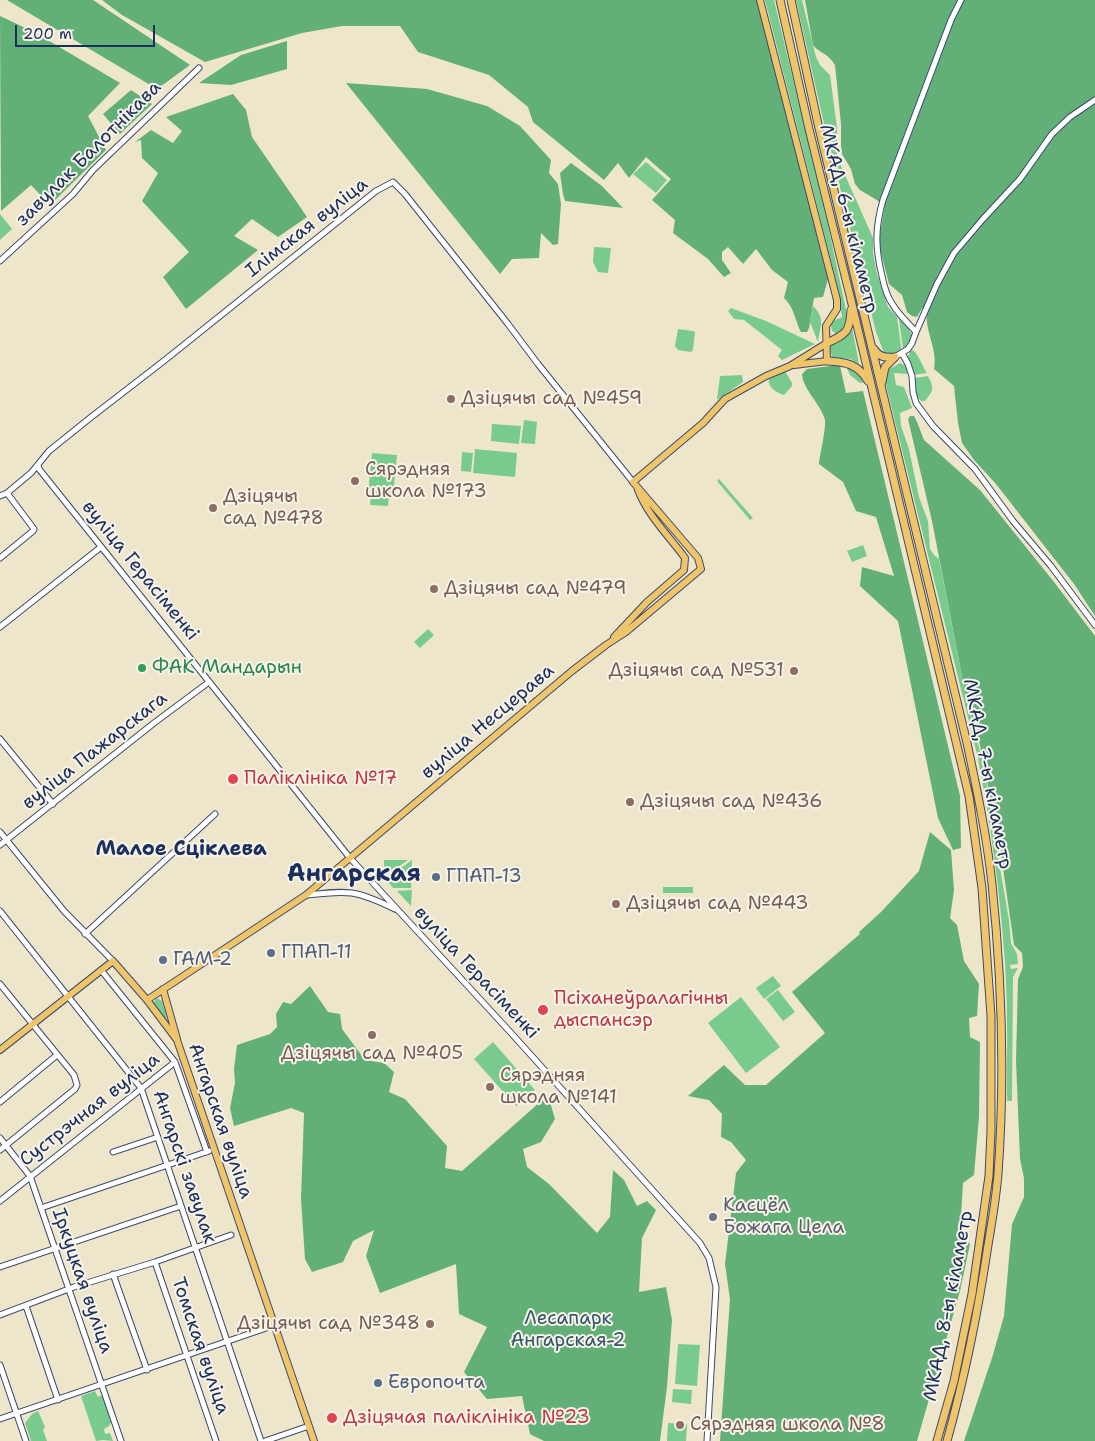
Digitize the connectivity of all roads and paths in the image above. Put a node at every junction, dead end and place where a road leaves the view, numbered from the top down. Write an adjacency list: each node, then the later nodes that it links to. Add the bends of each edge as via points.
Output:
1 (760, 0): 10 (main road, via 837,300 837,309 827,321)
2 (780, 0): 8 (highway, МКАД, 6-ы кіламетр)
3 (791, 0): 11 (highway, МКАД, 6-ы кіламетр)
4 (962, 0): 9 (street, via 951,20 883,200 876,228 879,267 888,297)
5 (199, 68): 7 (street, завулак Балотнікава, via 93,170 73,194)
6 (1095, 100): 9 (street, via 1070,116 1052,134 1020,179 954,253)
7 (0, 261)
8 (851, 300): 10 (highway, via 848,331); 15 (highway, МКАД, 6-ы кіламетр)
9 (916, 332): 12 (street, via 908,349)
10 (827, 343): 13 (main road); 14 (main road)
11 (871, 343): 12 (highway, via 879,355); 16 (highway, МКАД, 6-ы кіламетр)
12 (898, 355): 16 (highway, via 888,362); 31 (street, via 908,364 916,403 933,426 975,469)
13 (827, 361): 14 (main road); 15 (highway, via 853,364 864,373)
14 (790, 366): 20 (main road, via 725,399)
15 (872, 388): 18 (highway, МКАД, 6-ы кіламетр)
16 (881, 389): 17 (highway, МКАД, 6-ы кіламетр)
17 (895, 443): 69 (highway, МКАД, 7-ы кіламетр, via 968,743 988,856 1001,1029)
18 (885, 445): 68 (highway, МКАД, 7-ы кіламетр, via 969,796 976,838 992,1016)
19 (38, 465): 20 (street, Ілімская вуліца, via 49,451 90,418 376,192 393,182); 21 (street, Ілімская вуліца); 25 (street, вуліца Герасіменкі)
20 (635, 484): 23 (main road, Ілімская вуліца); 24 (main road)
21 (7, 493): 22 (street, Ілімская вуліца); 26 (street, via 33,531)
22 (0, 496)
23 (665, 518): 24 (main road); 28 (main road, Ілімская вуліца, via 700,562 701,569)
24 (658, 524): 27 (main road, via 686,558)
25 (101, 546): 32 (street); 34 (street, вуліца Герасіменкі)
26 (0, 558)
27 (684, 570): 28 (main road, via 691,571); 29 (main road)
28 (690, 578): 30 (main road)
29 (647, 602): 30 (main road, via 647,610); 33 (main road)
30 (652, 611): 33 (main road)
31 (1095, 625)
32 (0, 627)
33 (606, 645): 41 (main road, вуліца Несцерава)
34 (209, 682): 36 (street, вуліца Пажарскага); 41 (street, вуліца Герасіменкі)
35 (0, 739): 36 (street)
36 (53, 804): 39 (street, вуліца Пажарскага)
37 (215, 814): 45 (street)
38 (0, 832): 39 (street, Ангарская вуліца)
39 (6, 840): 40 (street, вуліца Пажарскага); 45 (street, Ангарская вуліца)
40 (0, 845)
41 (350, 858): 42 (main road, вуліца Несцерава); 43 (street, вуліца Герасіменкі)
42 (306, 895): 43 (street, via 352,892); 49 (main road, вуліца Несцерава)
43 (398, 910): 97 (street, вуліца Герасіменкі, via 648,1184 700,1243 709,1258 717,1295)
44 (0, 911): 50 (street, Ангарскі завулак)
45 (85, 934): 46 (street, Ангарская вуліца)
46 (113, 961): 47 (main road); 51 (main road, Ангарская вуліца)
47 (101, 970): 50 (main road); 56 (street)
48 (0, 984): 52 (street)
49 (163, 989): 51 (main road, вуліца Несцерава); 53 (main road)
50 (68, 996): 52 (main road); 57 (street, Ангарскі завулак)
51 (147, 1000): 53 (main road, Ангарская вуліца)
52 (33, 1024): 54 (main road); 55 (street)
53 (177, 1040): 62 (main road, Ангарская вуліца)
54 (0, 1050)
55 (57, 1055): 58 (street); 61 (street, via 74,1075 76,1089)
56 (175, 1062): 57 (street, Сустрэчная вуліца); 65 (street)
57 (142, 1088): 59 (street, Ангарскі завулак); 67 (street, Сустрэчная вуліца)
58 (0, 1102)
59 (158, 1137): 64 (street); 66 (street, Ангарскі завулак)
60 (0, 1138): 61 (street, Іркуцкая вуліца)
61 (6, 1145): 63 (street); 67 (street, Іркуцкая вуліца)
62 (214, 1149): 65 (street); 82 (main road, Ангарская вуліца)
63 (0, 1150)
64 (113, 1152)
65 (207, 1152): 66 (street)
66 (168, 1166): 71 (street, Ангарскі завулак); 72 (street)
67 (30, 1176): 70 (street, Сустрэчная вуліца); 72 (street, Іркуцкая вуліца)
68 (988, 1176): 98 (highway, МКАД, 8-ы кіламетр, via 972,1294)
69 (998, 1176): 99 (highway, МКАД, 8-ы кіламетр, via 981,1294)
70 (0, 1201)
71 (181, 1206): 74 (street); 75 (street, Ангарскі завулак)
72 (41, 1208): 74 (street, Іркуцкая вуліца)
73 (231, 1235): 75 (street)
74 (55, 1248): 77 (street); 79 (street, Іркуцкая вуліца)
75 (196, 1248): 76 (street); 83 (street, Ангарскі завулак)
76 (155, 1262): 78 (street); 84 (street, Томская вуліца)
77 (0, 1267)
78 (113, 1274): 79 (street); 86 (street)
79 (69, 1289): 80 (street); 87 (street, Іркуцкая вуліца)
80 (26, 1306): 81 (street); 88 (street)
81 (0, 1315)
82 (275, 1325): 83 (street); 91 (main road, Ангарская вуліца)
83 (228, 1342): 84 (street); 95 (street, Ангарскі завулак)
84 (187, 1356): 86 (street); 94 (street, Томская вуліца)
85 (0, 1365): 89 (street)
86 (147, 1370): 87 (street)
87 (102, 1385): 88 (street); 93 (street, Іркуцкая вуліца)
88 (58, 1400): 89 (street)
89 (17, 1414): 90 (street); 92 (street)
90 (0, 1419)
91 (309, 1426): 95 (street); 96 (main road, Ангарская вуліца)
92 (26, 1441)
93 (120, 1441)
94 (216, 1441)
95 (263, 1441)
96 (314, 1441)
97 (707, 1441)
98 (938, 1441)
99 (948, 1441)

